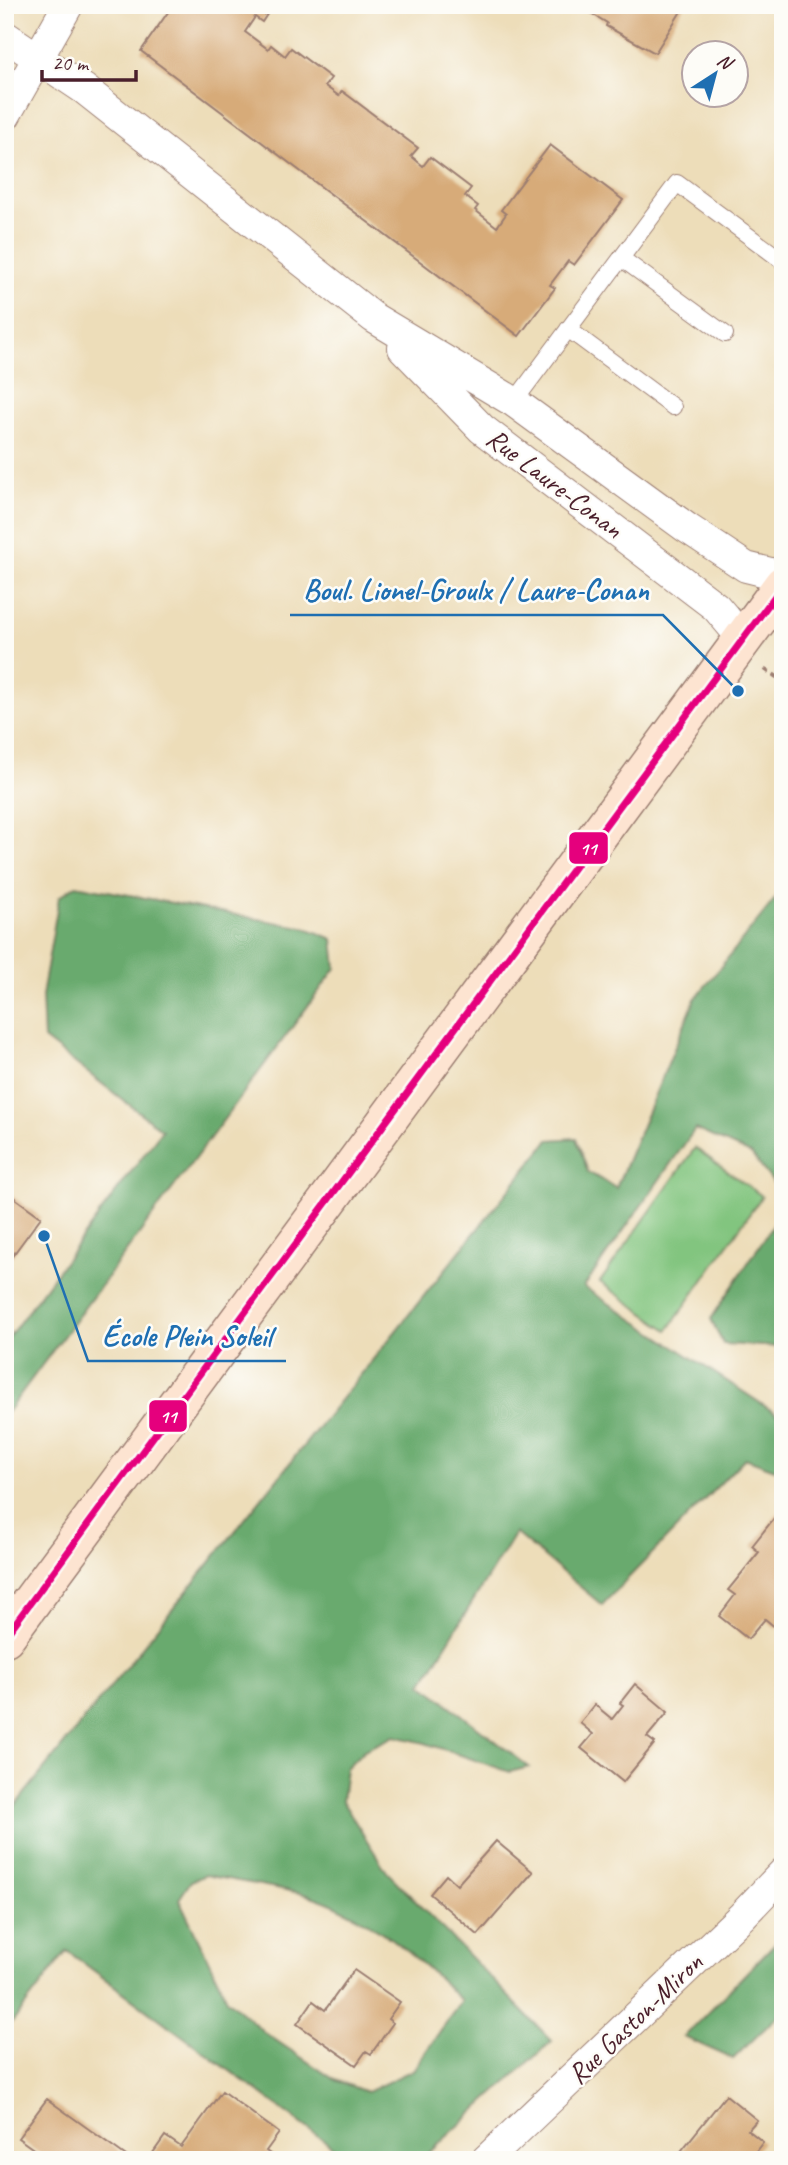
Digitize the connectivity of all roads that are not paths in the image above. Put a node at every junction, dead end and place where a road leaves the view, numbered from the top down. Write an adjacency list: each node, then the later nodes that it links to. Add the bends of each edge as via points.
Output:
1 (68, 5): 3 (street)
2 (5, 36): 3 (street, Rue Laure-Conan)
3 (39, 57): 4 (street); 7 (street, Rue Laure-Conan)
4 (5, 116)
5 (621, 258): 6 (lane, via 677,183); 8 (lane); 9 (lane)
6 (780, 259)
7 (374, 318): 10 (street, Rue Laure-Conan); 14 (street, Rue Laure-Conan, via 482,429 706,598)
8 (568, 329): 10 (lane); 11 (lane)
9 (725, 334)
10 (514, 402): 12 (street, Rue Laure-Conan, via 746,567)
11 (673, 407)
12 (783, 576)
13 (783, 585): 14 (main road)
14 (744, 639): 15 (main road)
15 (5, 1637)
16 (783, 1874): 17 (street, Rue Gaston-Miron)
17 (486, 2160)

